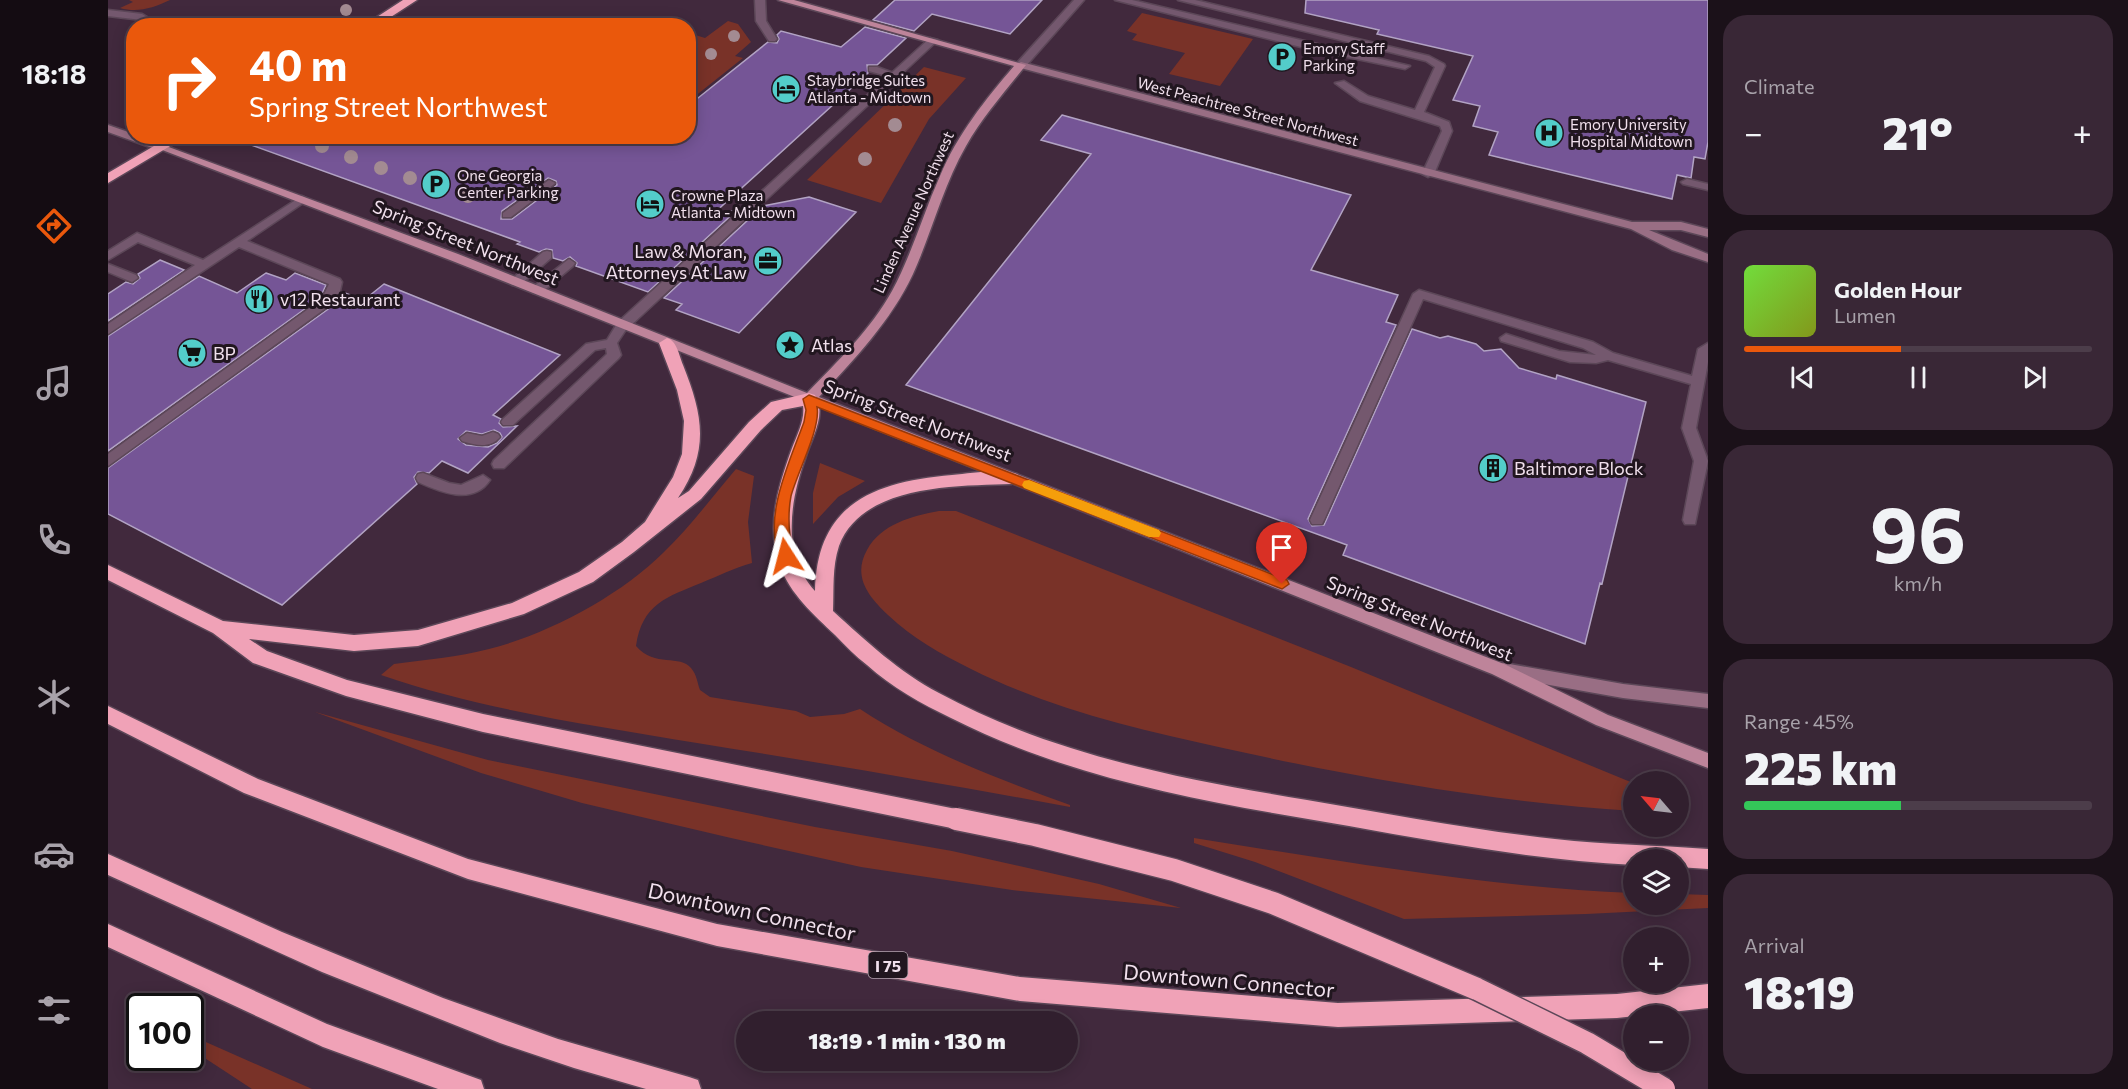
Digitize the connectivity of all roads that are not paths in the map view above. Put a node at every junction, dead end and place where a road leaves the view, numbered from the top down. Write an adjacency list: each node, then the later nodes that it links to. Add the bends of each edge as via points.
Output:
1 (411, 0): 9 (highway)
2 (760, 0): 10 (street, via 761,21)
3 (783, 0): 11 (main road, West Peachtree Street Northwest)
4 (1079, 0): 12 (street)
5 (1120, 0): 13 (street)
6 (1184, 0): 17 (street, via 1429,59 1440,66)
7 (108, 13): 8 (street)
8 (142, 17)
9 (381, 18)
10 (772, 39)
11 (933, 40): 12 (main road, West Peachtree Street Northwest); 15 (street)
12 (1021, 65): 23 (street, West Peachtree Street Northwest); 52 (main road, Linden Avenue Northwest, via 967,134 890,304 849,358)
13 (1404, 66)
14 (873, 69): 15 (street)
15 (894, 75): 44 (street)
16 (1340, 83): 17 (street, via 1363,100)
17 (1418, 114): 23 (street, via 1445,124 1447,130)
18 (108, 128): 19 (street, Spring Street Northwest)
19 (126, 135)
20 (151, 144): 22 (street, Spring Street Northwest)
21 (168, 144): 22 (highway)
22 (162, 148): 24 (highway); 28 (main road, Spring Street Northwest)
23 (1428, 174): 30 (street, West Peachtree Street Northwest)
24 (108, 178)
25 (1687, 182): 27 (street)
26 (549, 183): 29 (street)
27 (1708, 187)
28 (302, 199): 32 (street); 40 (main road, Spring Street Northwest)
29 (507, 215)
30 (1632, 226): 31 (street, West Peachtree Street Northwest, via 1681,226); 35 (street)
31 (1708, 233)
32 (238, 242): 37 (street); 57 (street, via 336,282 334,291 326,302)
33 (547, 255): 40 (street)
34 (108, 256): 37 (street, via 137,237)
35 (1708, 258)
36 (569, 263): 42 (street)
37 (205, 265): 43 (street)
38 (108, 268): 39 (street)
39 (132, 278)
40 (516, 282): 42 (main road, Spring Street Northwest)
41 (152, 287): 43 (street)
42 (537, 290): 44 (main road, Spring Street Northwest)
43 (164, 292): 45 (street, via 126,311)
44 (623, 325): 47 (street); 48 (main road, Spring Street Northwest)
45 (108, 330)
46 (1506, 338): 50 (street, via 1583,361)
47 (611, 343): 53 (street, via 591,347); 58 (street, via 614,355)
48 (667, 343): 52 (main road, Spring Street Northwest); 64 (highway, via 690,406 695,435 685,471)
49 (1708, 347): 51 (street, via 1704,349)
50 (1608, 356): 51 (street); 62 (street, via 1588,345 1419,294)
51 (1698, 382): 56 (street, via 1689,428)
52 (809, 399): 60 (main road, Spring Street Northwest); 64 (highway, via 777,406 695,495); 66 (highway, via 810,422 784,497 781,529 798,586)
53 (508, 422)
54 (493, 437): 55 (street, via 483,441)
55 (467, 438)
56 (1705, 458): 63 (street)
57 (108, 461)
58 (499, 464)
59 (423, 478): 61 (street, via 449,490 462,491 475,488)
60 (1011, 478): 66 (highway, via 932,483 861,504 845,519 831,542); 68 (main road, Spring Street Northwest)
61 (483, 480)
62 (1317, 520)
63 (1690, 520)
64 (647, 530): 67 (highway, via 586,577 517,609 418,638 354,643)
65 (108, 572): 67 (highway)
66 (824, 613): 72 (highway, via 868,655 946,706 1034,745 1090,764 1177,787 1469,837 1556,849)
67 (220, 628): 78 (highway, bridge, via 260,657 346,688 483,723 1035,835 1174,870 1273,903 1477,989 1587,1043)
68 (1498, 669): 69 (street); 71 (main road, Spring Street Northwest, via 1602,720)
69 (1708, 701)
70 (108, 714): 75 (highway, Downtown Connector / I 75, via 251,786 468,869 717,935 985,983 1338,1015 1617,1006)
71 (1708, 761)
72 (1708, 859)
73 (108, 864): 77 (highway, via 226,921 429,1003 558,1051)
74 (108, 935): 76 (highway, via 323,1035)
75 (1708, 996)
76 (472, 1089)
77 (688, 1089)
78 (1664, 1089)

